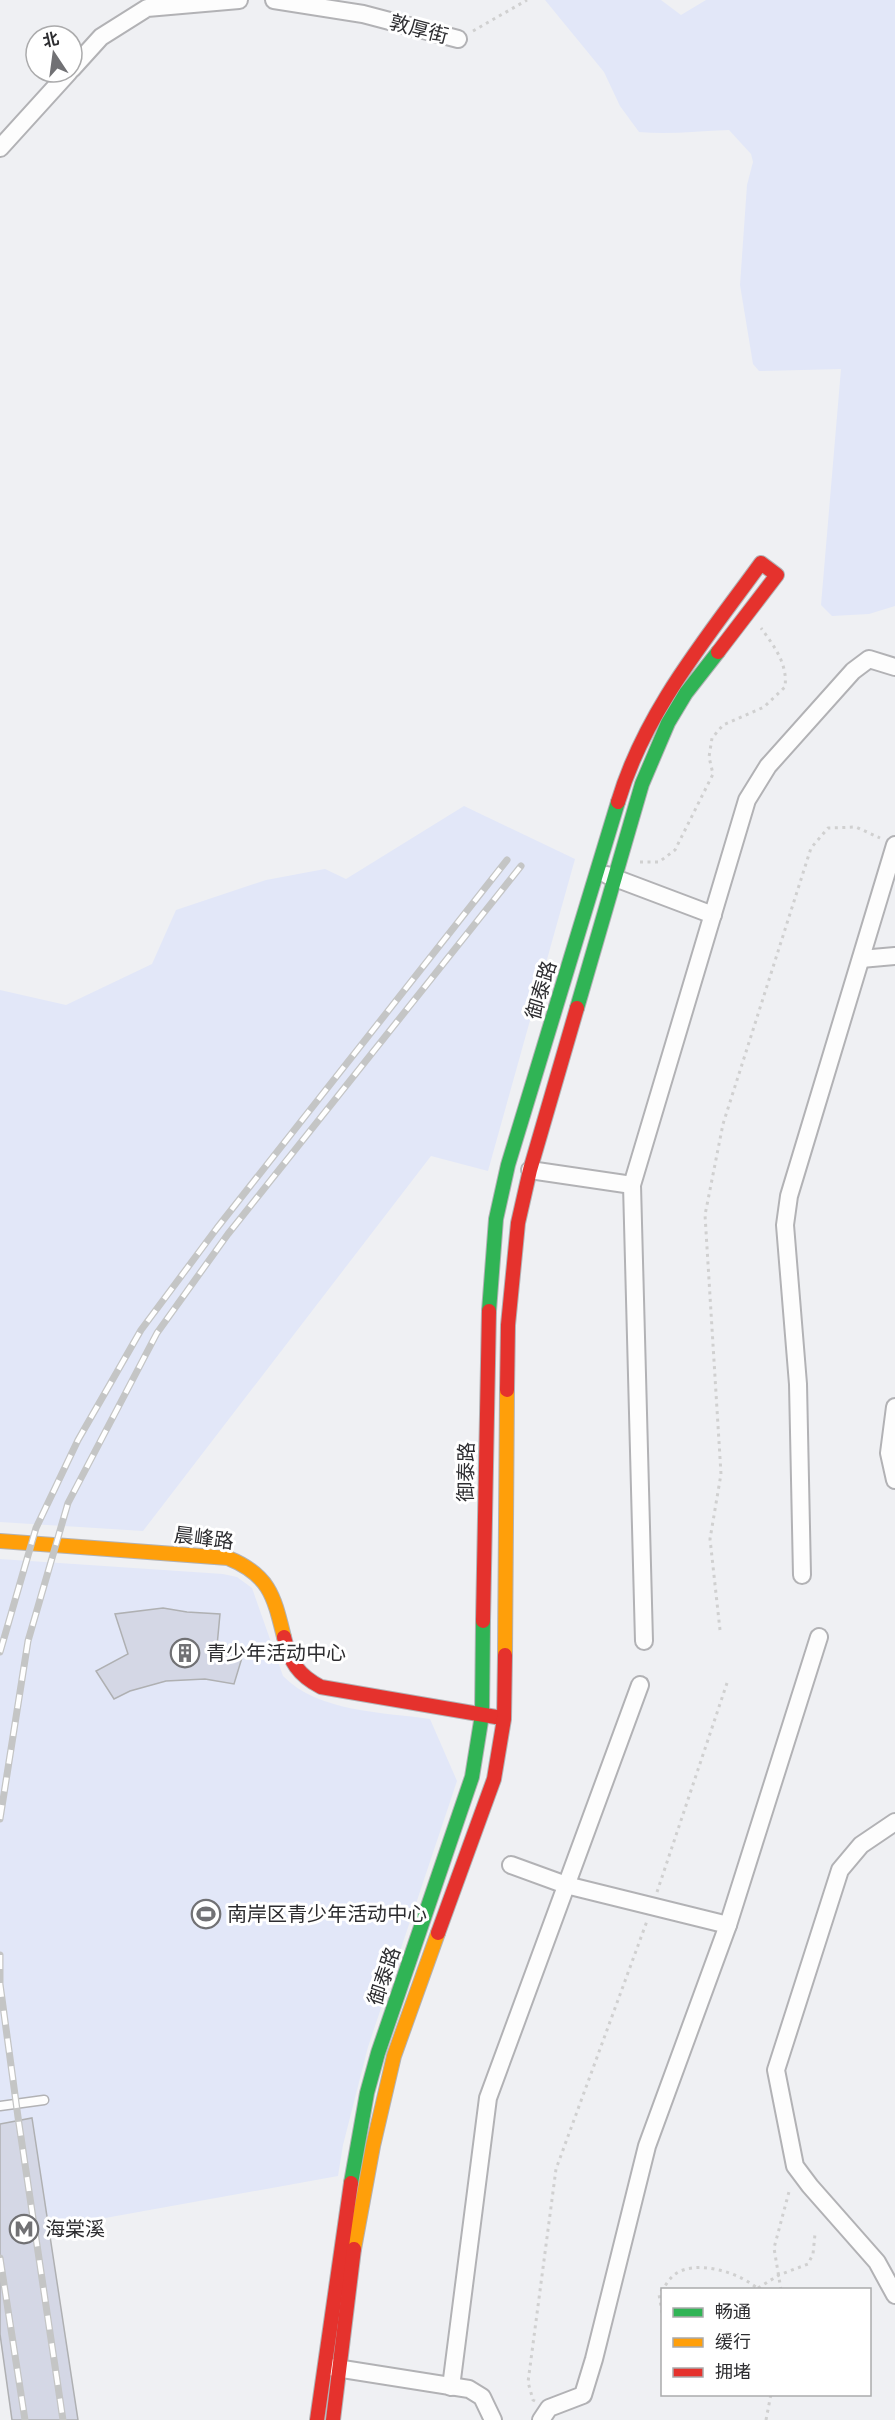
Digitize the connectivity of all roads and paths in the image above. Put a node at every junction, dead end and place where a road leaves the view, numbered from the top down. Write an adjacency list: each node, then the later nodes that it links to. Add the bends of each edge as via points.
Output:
1 (238, 0): 5 (street, via 147,8 101,37)
2 (274, 0): 4 (street, 敦厚街, via 363,14)
3 (526, 0): 4 (path)
4 (458, 39)
5 (84, 55)
6 (57, 84): 7 (street)
7 (0, 148)
8 (748, 610): 11 (street, 御泰路, via 668,723 642,784); 11 (path, via 774,646 787,673 785,687 764,707 723,725 712,738 709,757 713,774 675,850 659,862); 12 (street, 御泰路, via 777,575 762,563 654,715 626,775)
9 (895, 667): 13 (street, via 869,659 853,671 768,766 747,800)
10 (890, 842): 15 (street); 22 (path, via 856,827 828,828 811,848 723,1124 705,1215 721,1474 710,1539)
11 (618, 871): 12 (street); 13 (street); 16 (street, 御泰路)
12 (597, 872): 27 (street, 御泰路, via 508,1165 496,1219 488,1322)
13 (713, 915): 17 (street)
14 (895, 956): 15 (street)
15 (861, 959): 21 (street, via 789,1196 785,1225 798,1384)
16 (530, 1170): 17 (street); 28 (street, 御泰路, via 518,1223 508,1325)
17 (632, 1185): 24 (street)
18 (895, 1407): 19 (street, via 889,1453)
19 (895, 1480)
20 (0, 1541): 27 (street, 晨峰路, via 228,1558 248,1564 272,1592 289,1657 306,1679 321,1687)
21 (802, 1575)
22 (720, 1630)
23 (819, 1637): 33 (street)
24 (644, 1641)
25 (727, 1683): 32 (path)
26 (640, 1684): 31 (street)
27 (482, 1715): 28 (street, 晨峰路); 43 (street, 御泰路, via 472,1777 367,2093 343,2227)
28 (504, 1719): 43 (street, 御泰路, via 494,1779 383,2096)
29 (895, 1822): 36 (street, via 861,1845 840,1870 784,2039 776,2070)
30 (511, 1865): 31 (street)
31 (566, 1885): 32 (street); 44 (street, via 488,2098)
32 (652, 1906): 33 (street); 46 (path, via 556,2169 528,2382 533,2400)
33 (728, 1925): 46 (street, via 647,2146 583,2396)
34 (44, 2100): 35 (lane)
35 (0, 2106)
36 (795, 2166): 38 (path, via 774,2248); 42 (street, via 877,2262)
37 (815, 2234): 38 (path, via 808,2264)
38 (779, 2275): 40 (path); 41 (path)
39 (664, 2288): 40 (path, via 675,2274 687,2269 715,2268)
40 (759, 2288)
41 (781, 2288)
42 (895, 2295)
43 (331, 2367): 44 (street); 47 (street, 御泰路); 48 (street, 御泰路)
44 (451, 2387): 49 (street, via 470,2389 482,2397)
45 (771, 2396): 50 (path)
46 (545, 2414)
47 (316, 2420)
48 (333, 2420)
49 (493, 2420)
50 (766, 2420)

